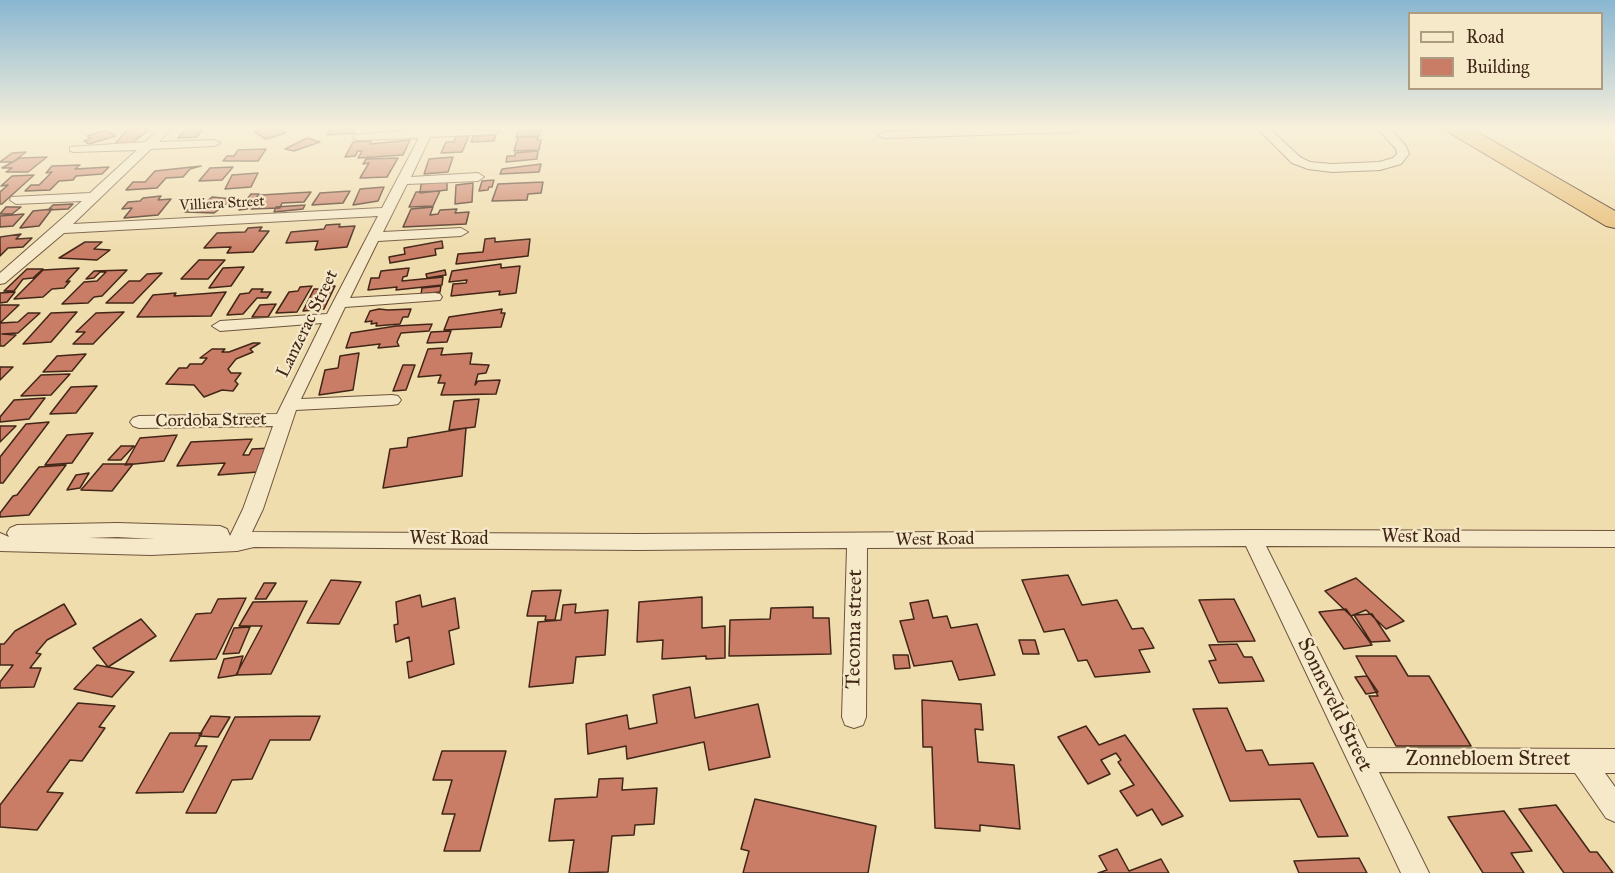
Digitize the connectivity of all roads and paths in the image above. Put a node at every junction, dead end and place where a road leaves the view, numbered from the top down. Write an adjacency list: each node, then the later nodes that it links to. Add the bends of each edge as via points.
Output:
1 (123, 170): 7 (street)
2 (408, 170): 6 (street, Lanzerac Street)
3 (1527, 170): 11 (highway)
4 (1553, 170): 9 (highway)
5 (478, 177): 6 (street)
6 (402, 181): 10 (street, Lanzerac Street)
7 (95, 197): 8 (street); 12 (street)
8 (16, 200)
9 (1615, 205)
10 (386, 212): 12 (street, Villiera Street); 14 (street, Lanzerac Street)
11 (1615, 221)
12 (60, 230): 15 (street)
13 (460, 232): 14 (street)
14 (374, 237): 18 (street, Lanzerac Street)
15 (7, 268): 16 (street)
16 (0, 280)
17 (435, 297): 18 (street)
18 (340, 303): 19 (street, Lanzerac Street)
19 (332, 318): 20 (street); 22 (street, Lanzerac Street)
20 (220, 326)
21 (392, 400): 22 (street, Cordoba Street)
22 (287, 413): 23 (street, Cordoba Street); 25 (street, Lanzerac Street)
23 (139, 422)
24 (1252, 538): 26 (street, West Road); 28 (street, West Road); 30 (street, Sonneveld Street)
25 (244, 539): 27 (street, West Road, via 151,547); 28 (street, West Road)
26 (1615, 539)
27 (4, 541)
28 (857, 541): 29 (street, Tecoma street)
29 (854, 717)
30 (1360, 760): 31 (street, Zonnebloem Street); 34 (street, Sonneveld Street)
31 (1581, 760): 32 (street, Zonnebloem Street); 33 (street)
32 (1615, 761)
33 (1615, 809)
34 (1415, 873)

